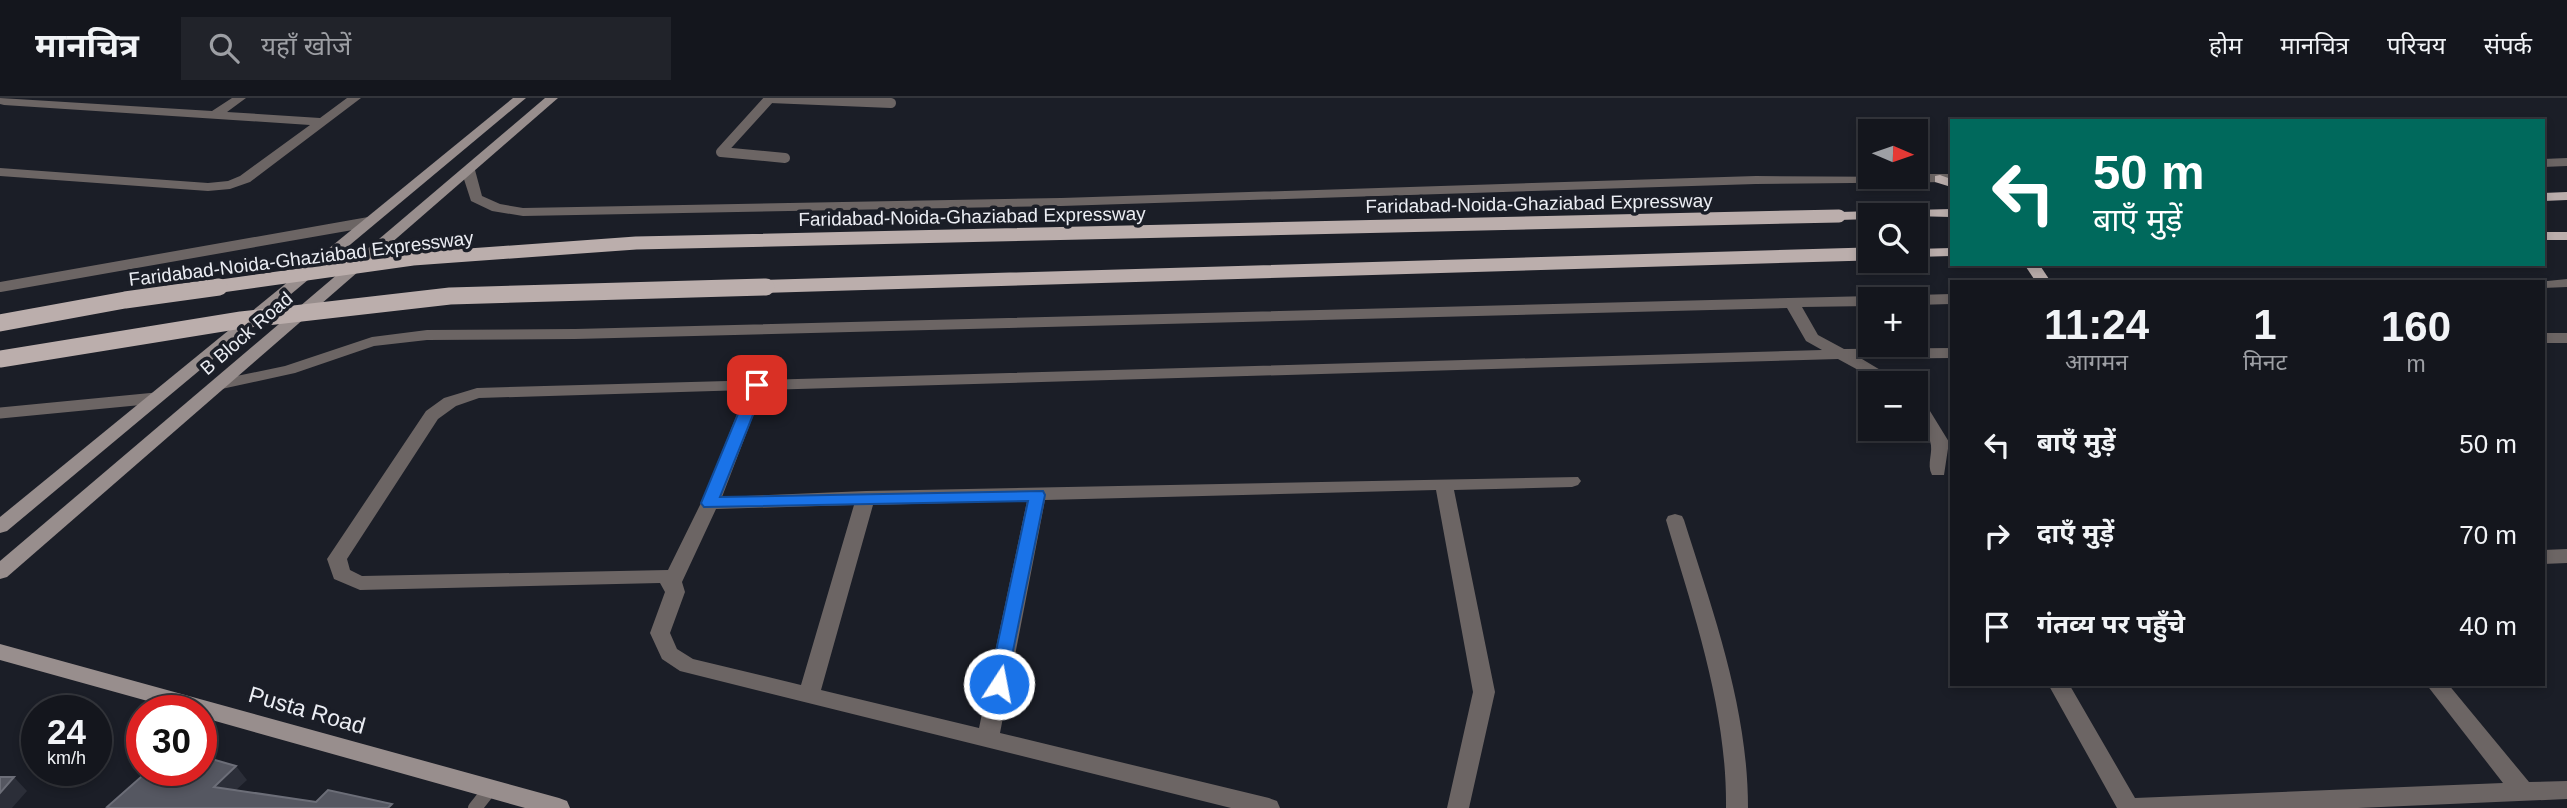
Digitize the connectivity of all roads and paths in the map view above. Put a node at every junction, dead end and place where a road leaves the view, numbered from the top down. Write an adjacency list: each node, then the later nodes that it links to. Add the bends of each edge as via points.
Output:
1 (127, 98): 9 (street)
2 (240, 98): 10 (street)
3 (355, 98): 11 (street)
4 (520, 98): 21 (street, B Block Road)
5 (552, 98): 15 (street, B Block Road)
6 (770, 98): 8 (lane); 12 (lane, via 721,152)
7 (5, 101): 9 (street)
8 (891, 103)
9 (113, 106): 10 (street)
10 (215, 115): 11 (street)
11 (321, 122): 16 (street, via 245,179 219,187)
12 (785, 158)
13 (2567, 162): 14 (street)
14 (2545, 163)
15 (468, 170): 17 (street, via 475,198 523,212 1756,180); 41 (street, B Block Road)
16 (0, 172)
17 (1947, 180)
18 (2567, 196): 19 (main road)
19 (2545, 197)
20 (1950, 213): 34 (main road, Faridabad-Noida-Ghaziabad Expressway, bridge, via 636,243 413,259 125,300)
21 (369, 222): 29 (lane); 43 (street, B Block Road)
22 (2545, 236): 23 (main road)
23 (2567, 236)
24 (1950, 252): 25 (main road)
25 (1928, 253)
26 (1858, 254): 39 (main road, bridge, via 450,296 242,320)
27 (2567, 283): 28 (street)
28 (2545, 284)
29 (0, 287)
30 (1950, 299): 31 (street)
31 (1928, 300)
32 (1858, 302): 33 (street)
33 (1792, 303): 38 (street, via 1812,338); 41 (street, via 427,335 372,342 289,370)
34 (0, 323)
35 (2545, 338): 36 (street)
36 (2567, 338)
37 (1950, 353): 38 (street)
38 (1844, 354): 40 (street); 42 (street)
39 (0, 359)
40 (1873, 371)
41 (217, 385): 56 (street, B Block Road)
42 (757, 385): 51 (street); 57 (street, via 522,390 477,393 450,402 432,415 337,559 341,574 360,583 646,575 664,576)
43 (156, 398): 44 (lane); 53 (street, B Block Road)
44 (0, 413)
45 (1928, 422): 46 (street, via 1940,442)
46 (1938, 471)
47 (1572, 481): 48 (street)
48 (1444, 484): 49 (street); 71 (street, via 1484,692)
49 (1037, 495): 50 (street); 64 (street)
50 (866, 497): 51 (street); 62 (street)
51 (710, 503): 57 (street)
52 (1675, 520): 72 (street, via 1732,728)
53 (0, 527)
54 (2567, 556): 55 (street)
55 (2545, 557)
56 (0, 572)
57 (672, 582): 62 (street, via 676,592 660,633 669,654 687,665)
58 (0, 652): 61 (street, Pusta Road)
59 (2059, 686): 73 (street)
60 (2438, 686): 66 (street)
61 (139, 695)
62 (809, 695): 64 (street)
63 (217, 719): 65 (street, Pusta Road)
64 (988, 738): 70 (street)
65 (490, 789): 68 (lane); 69 (street, Pusta Road)
66 (2522, 790): 67 (street); 73 (street)
67 (2567, 790)
68 (475, 808)
69 (559, 808)
70 (1269, 808)
71 (1458, 808)
72 (1737, 808)
73 (2129, 808)

